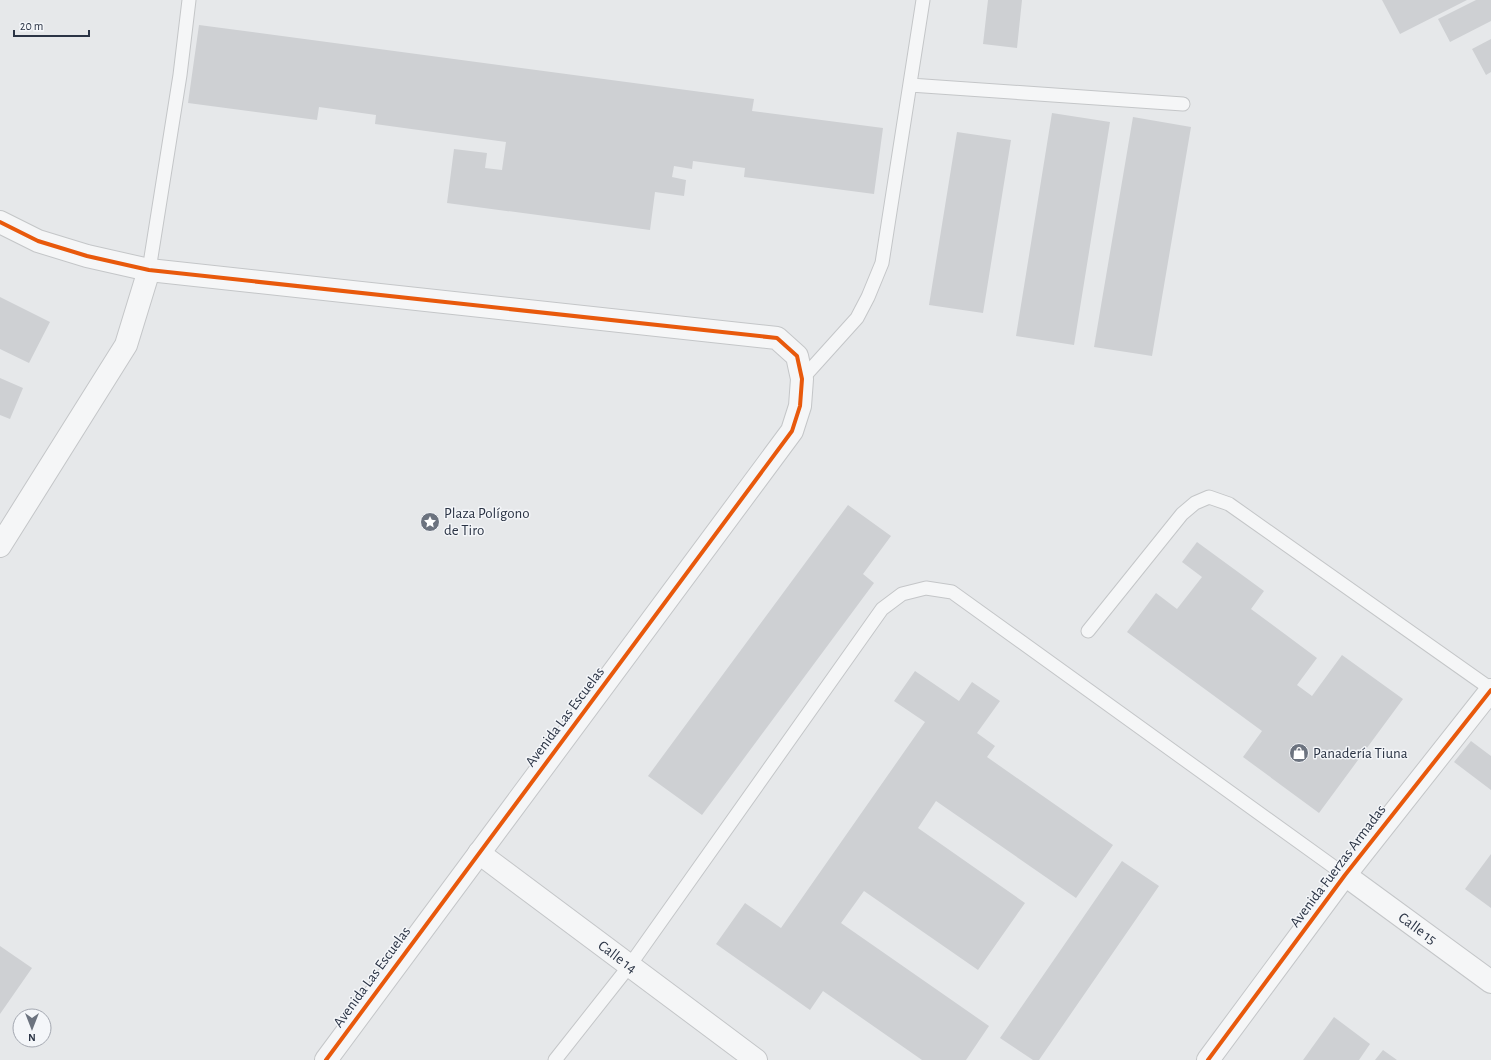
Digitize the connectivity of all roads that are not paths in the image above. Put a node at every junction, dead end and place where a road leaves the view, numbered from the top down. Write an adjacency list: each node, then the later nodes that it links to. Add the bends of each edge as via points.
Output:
1 (189, 0): 6 (lane, via 180,75)
2 (923, 0): 3 (lane)
3 (910, 85): 4 (lane); 7 (lane, via 882,263 857,318)
4 (1183, 104)
5 (0, 222): 6 (street, Avenida Las Escuelas, via 45,243 86,256)
6 (149, 270): 7 (street, Avenida Las Escuelas, via 777,338 797,356); 8 (street, via 126,345)
7 (802, 379): 11 (street, Avenida Las Escuelas, via 800,406 792,431)
8 (0, 546)
9 (1088, 631): 10 (lane, via 1182,514 1195,503 1209,498 1229,504)
10 (1491, 689): 12 (street, Avenida Fuerzas Armadas)
11 (479, 853): 13 (street, Calle 14); 15 (street, Avenida Las Escuelas)
12 (1345, 875): 13 (lane, via 952,592 926,588 902,594 882,609); 14 (street, Calle 15); 18 (street, Avenida Fuerzas Armadas)
13 (630, 965): 16 (lane); 17 (street, Calle 14)
14 (1491, 982)
15 (326, 1060)
16 (556, 1060)
17 (756, 1060)
18 (1208, 1060)

